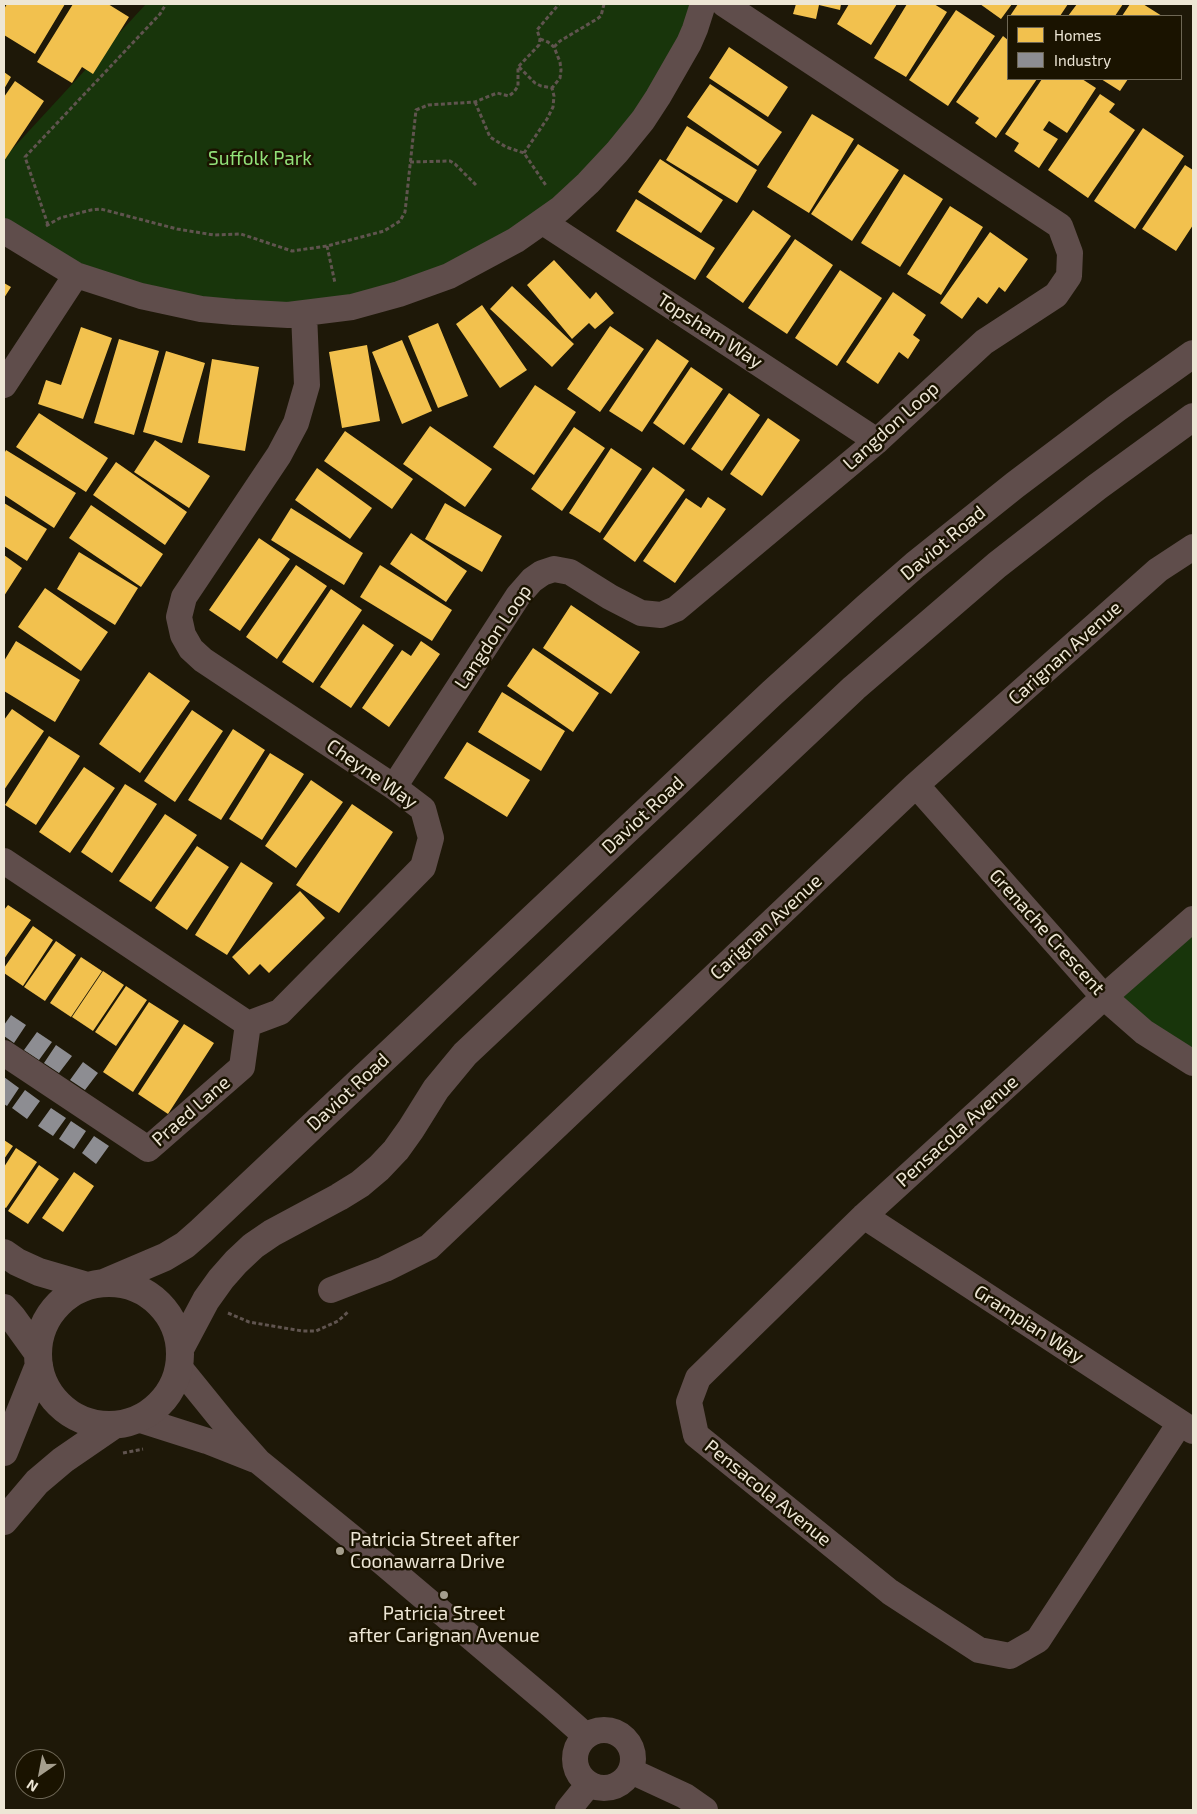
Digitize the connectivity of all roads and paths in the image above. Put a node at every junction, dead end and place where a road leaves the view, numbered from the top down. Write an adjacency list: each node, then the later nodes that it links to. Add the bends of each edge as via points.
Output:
1 (166, 4): 17 (path, via 25,157 48,225 60,218 101,209 183,231 241,234 292,251)
2 (559, 4): 6 (path, via 537,30)
3 (604, 4): 7 (path, via 598,19)
4 (703, 4): 15 (street, via 684,52 643,120 588,183)
5 (724, 4): 24 (street, Langdon Loop, via 1060,226 1070,253 1069,276 1056,295 984,342)
6 (540, 39): 7 (path); 8 (path, via 539,45)
7 (554, 47): 9 (path, via 562,70)
8 (518, 67): 9 (path, via 535,83); 10 (path, via 518,86 514,92 509,96 497,93)
9 (552, 88): 11 (path, via 553,107)
10 (475, 102): 11 (path, via 490,137); 12 (path, via 428,105 416,110)
11 (524, 153): 14 (path)
12 (410, 162): 13 (path, via 450,161); 17 (path, via 405,212 400,221 384,231)
13 (476, 185)
14 (547, 188)
15 (543, 222): 20 (street, via 449,276 352,307); 24 (street, Topsham Way)
16 (4, 231): 18 (street)
17 (327, 246): 19 (path)
18 (76, 275): 20 (street, via 141,296 201,309 288,315); 22 (street)
19 (335, 283)
20 (304, 313): 27 (street, Cheyne Way, via 307,385 296,422 279,455 184,597 179,617 183,635 203,660)
21 (1193, 354): 36 (street, Daviot Road, via 1015,485 860,613 185,1245 165,1257)
22 (4, 384)
23 (1193, 417): 39 (street, via 997,564 854,688 465,1054 436,1089 396,1150 379,1168 339,1198 272,1233 236,1262 206,1300)
24 (876, 441): 27 (street, Langdon Loop, via 676,609 661,615 641,613 570,572 554,570 532,580 518,596)
25 (1193, 547): 26 (street, Carignan Avenue, via 1158,570)
26 (916, 785): 30 (street, Grenache Crescent); 37 (street, Carignan Avenue, via 429,1247)
27 (394, 787): 31 (street, Cheyne Way, via 423,808 432,838 423,867 280,1012)
28 (4, 861): 31 (street)
29 (1193, 919): 30 (street, Pensacola Avenue)
30 (1104, 997): 33 (street, Grenache Crescent, via 1144,1032); 34 (street, Pensacola Avenue)
31 (248, 1024): 32 (street, Praed Lane, via 242,1067 148,1149)
32 (4, 1053)
33 (1193, 1063)
34 (864, 1216): 42 (street, Grampian Way); 42 (street, Pensacola Avenue, via 698,1378 689,1402 696,1435 890,1592 979,1650 1010,1656 1038,1640)
35 (4, 1252): 36 (street, via 39,1272)
36 (95, 1285): 39 (street, via 120,1284 151,1297 172,1321); 40 (street, via 65,1298 52,1312 42,1328)
37 (331, 1290)
38 (4, 1308): 40 (street)
39 (179, 1358): 41 (street, via 174,1383 165,1398 153,1410); 44 (street, via 226,1425)
40 (38, 1359): 41 (street, via 44,1382 64,1410 96,1424); 43 (street)
41 (126, 1422): 44 (street, via 207,1441); 45 (street, via 62,1460 37,1482)
42 (1187, 1427)
43 (4, 1452)
44 (258, 1461): 46 (street)
45 (4, 1521)
46 (586, 1736): 47 (street, via 596,1730 607,1730 626,1739 634,1760); 48 (street, via 578,1744 575,1755 581,1777)
47 (631, 1771): 48 (street, via 627,1778 613,1787); 50 (street, via 685,1796)
48 (589, 1784): 49 (street)
49 (568, 1810)
50 (705, 1810)

